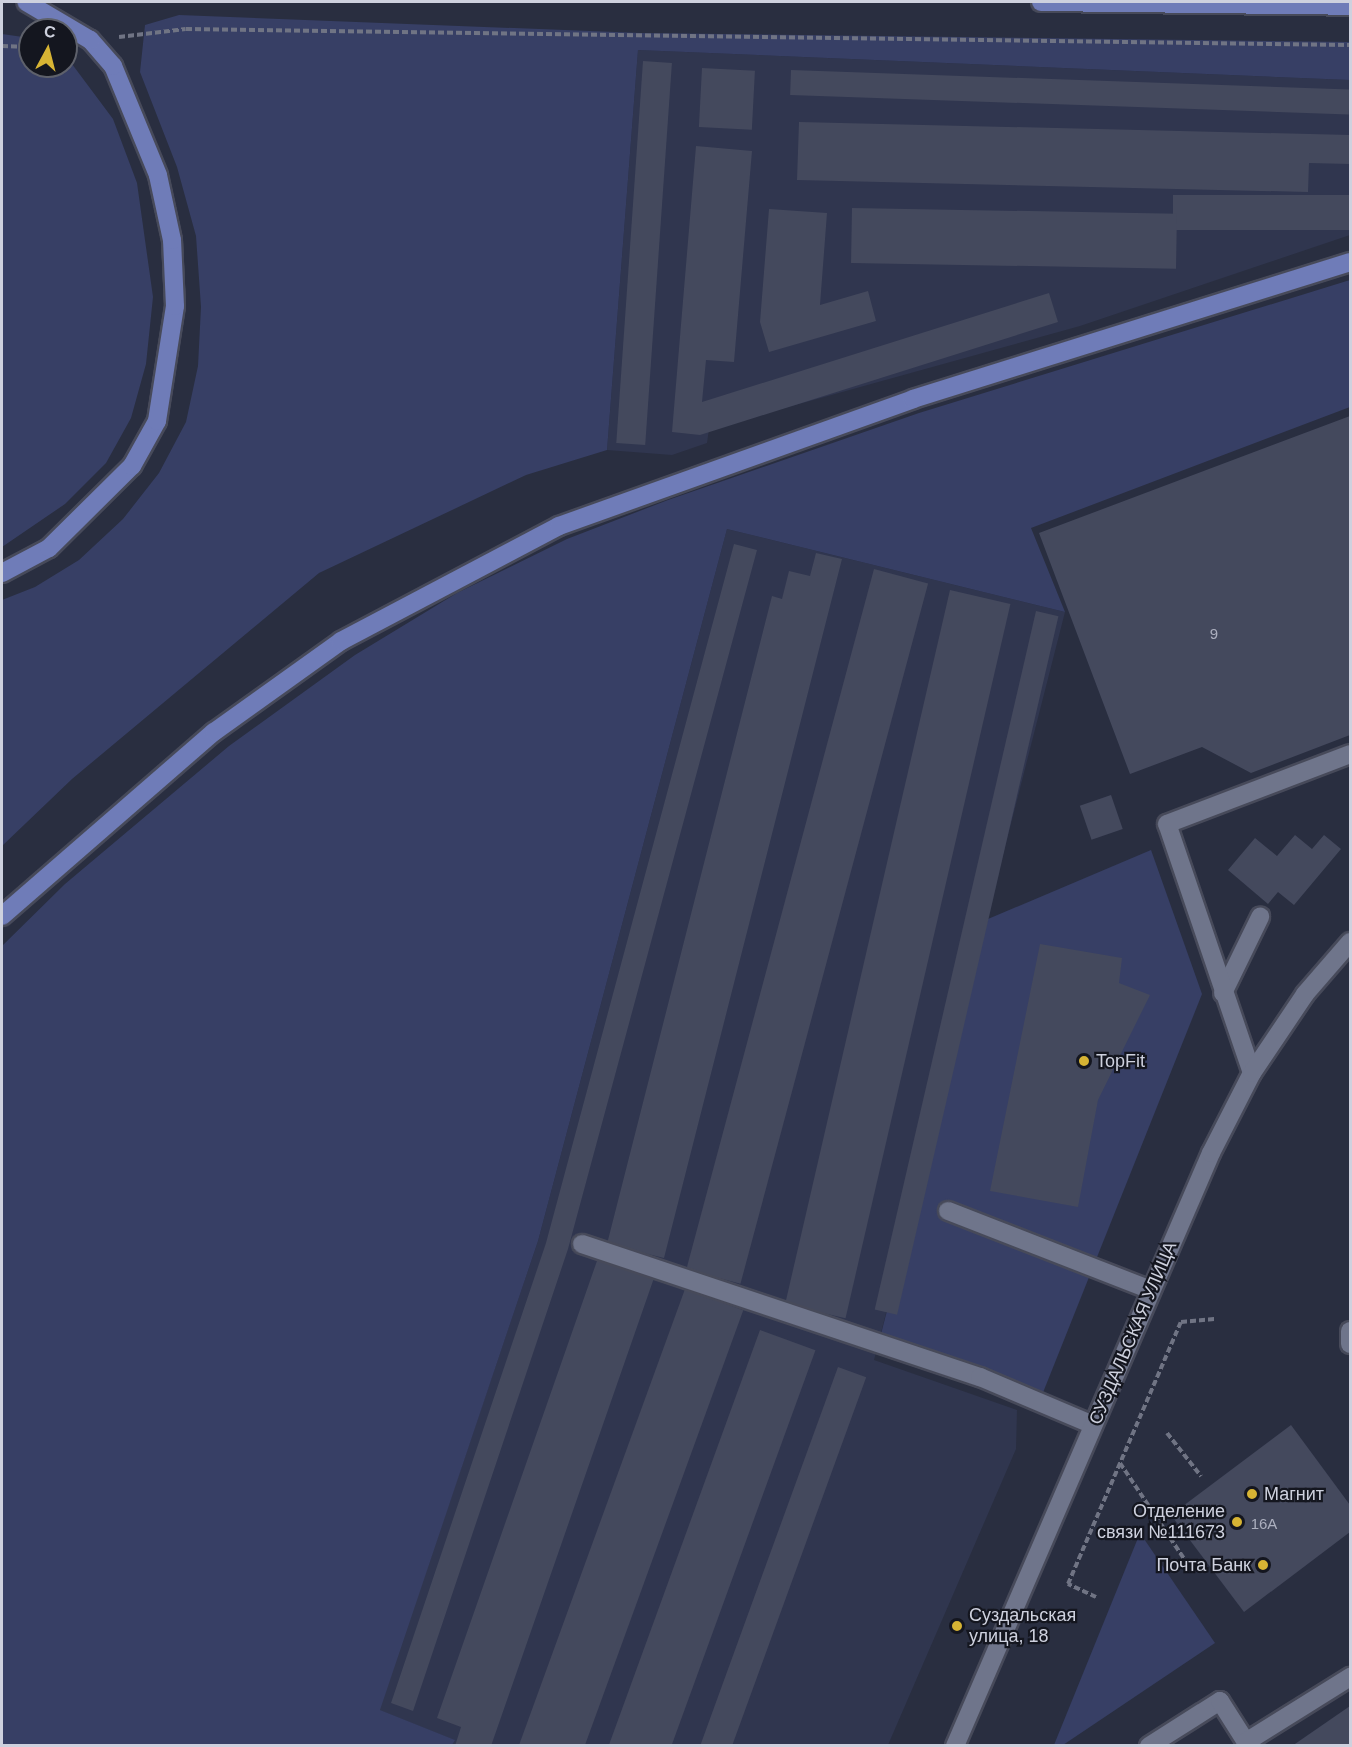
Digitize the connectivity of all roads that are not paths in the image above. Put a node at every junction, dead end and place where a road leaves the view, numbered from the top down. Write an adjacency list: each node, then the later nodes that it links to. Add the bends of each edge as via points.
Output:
1 (26, 2): 5 (main road, via 90,40 113,66 158,175 172,240 175,306 169,366 156,421 132,466 49,548)
2 (1041, 2): 3 (main road)
3 (1350, 6)
4 (1350, 262): 7 (main road, via 913,399 559,526 341,641 214,732)
5 (2, 573)
6 (1350, 754): 10 (street, via 1167,824)
7 (2, 916)
8 (1260, 916): 10 (street)
9 (1350, 942): 11 (street, СУЗДАЛЬСКАЯ УЛИЦА, via 1305,994)
10 (1223, 993): 11 (street)
11 (1252, 1073): 14 (street, СУЗДАЛЬСКАЯ УЛИЦА)
12 (948, 1211): 14 (street)
13 (582, 1244): 17 (street, via 980,1377)
14 (1151, 1290): 17 (street, СУЗДАЛЬСКАЯ УЛИЦА)
15 (1350, 1331): 16 (street)
16 (1350, 1344)
17 (1093, 1425): 19 (street, СУЗДАЛЬСКАЯ УЛИЦА)
18 (1350, 1677): 20 (street, via 1246,1742 1220,1701)
19 (955, 1746)
20 (1149, 1746)

